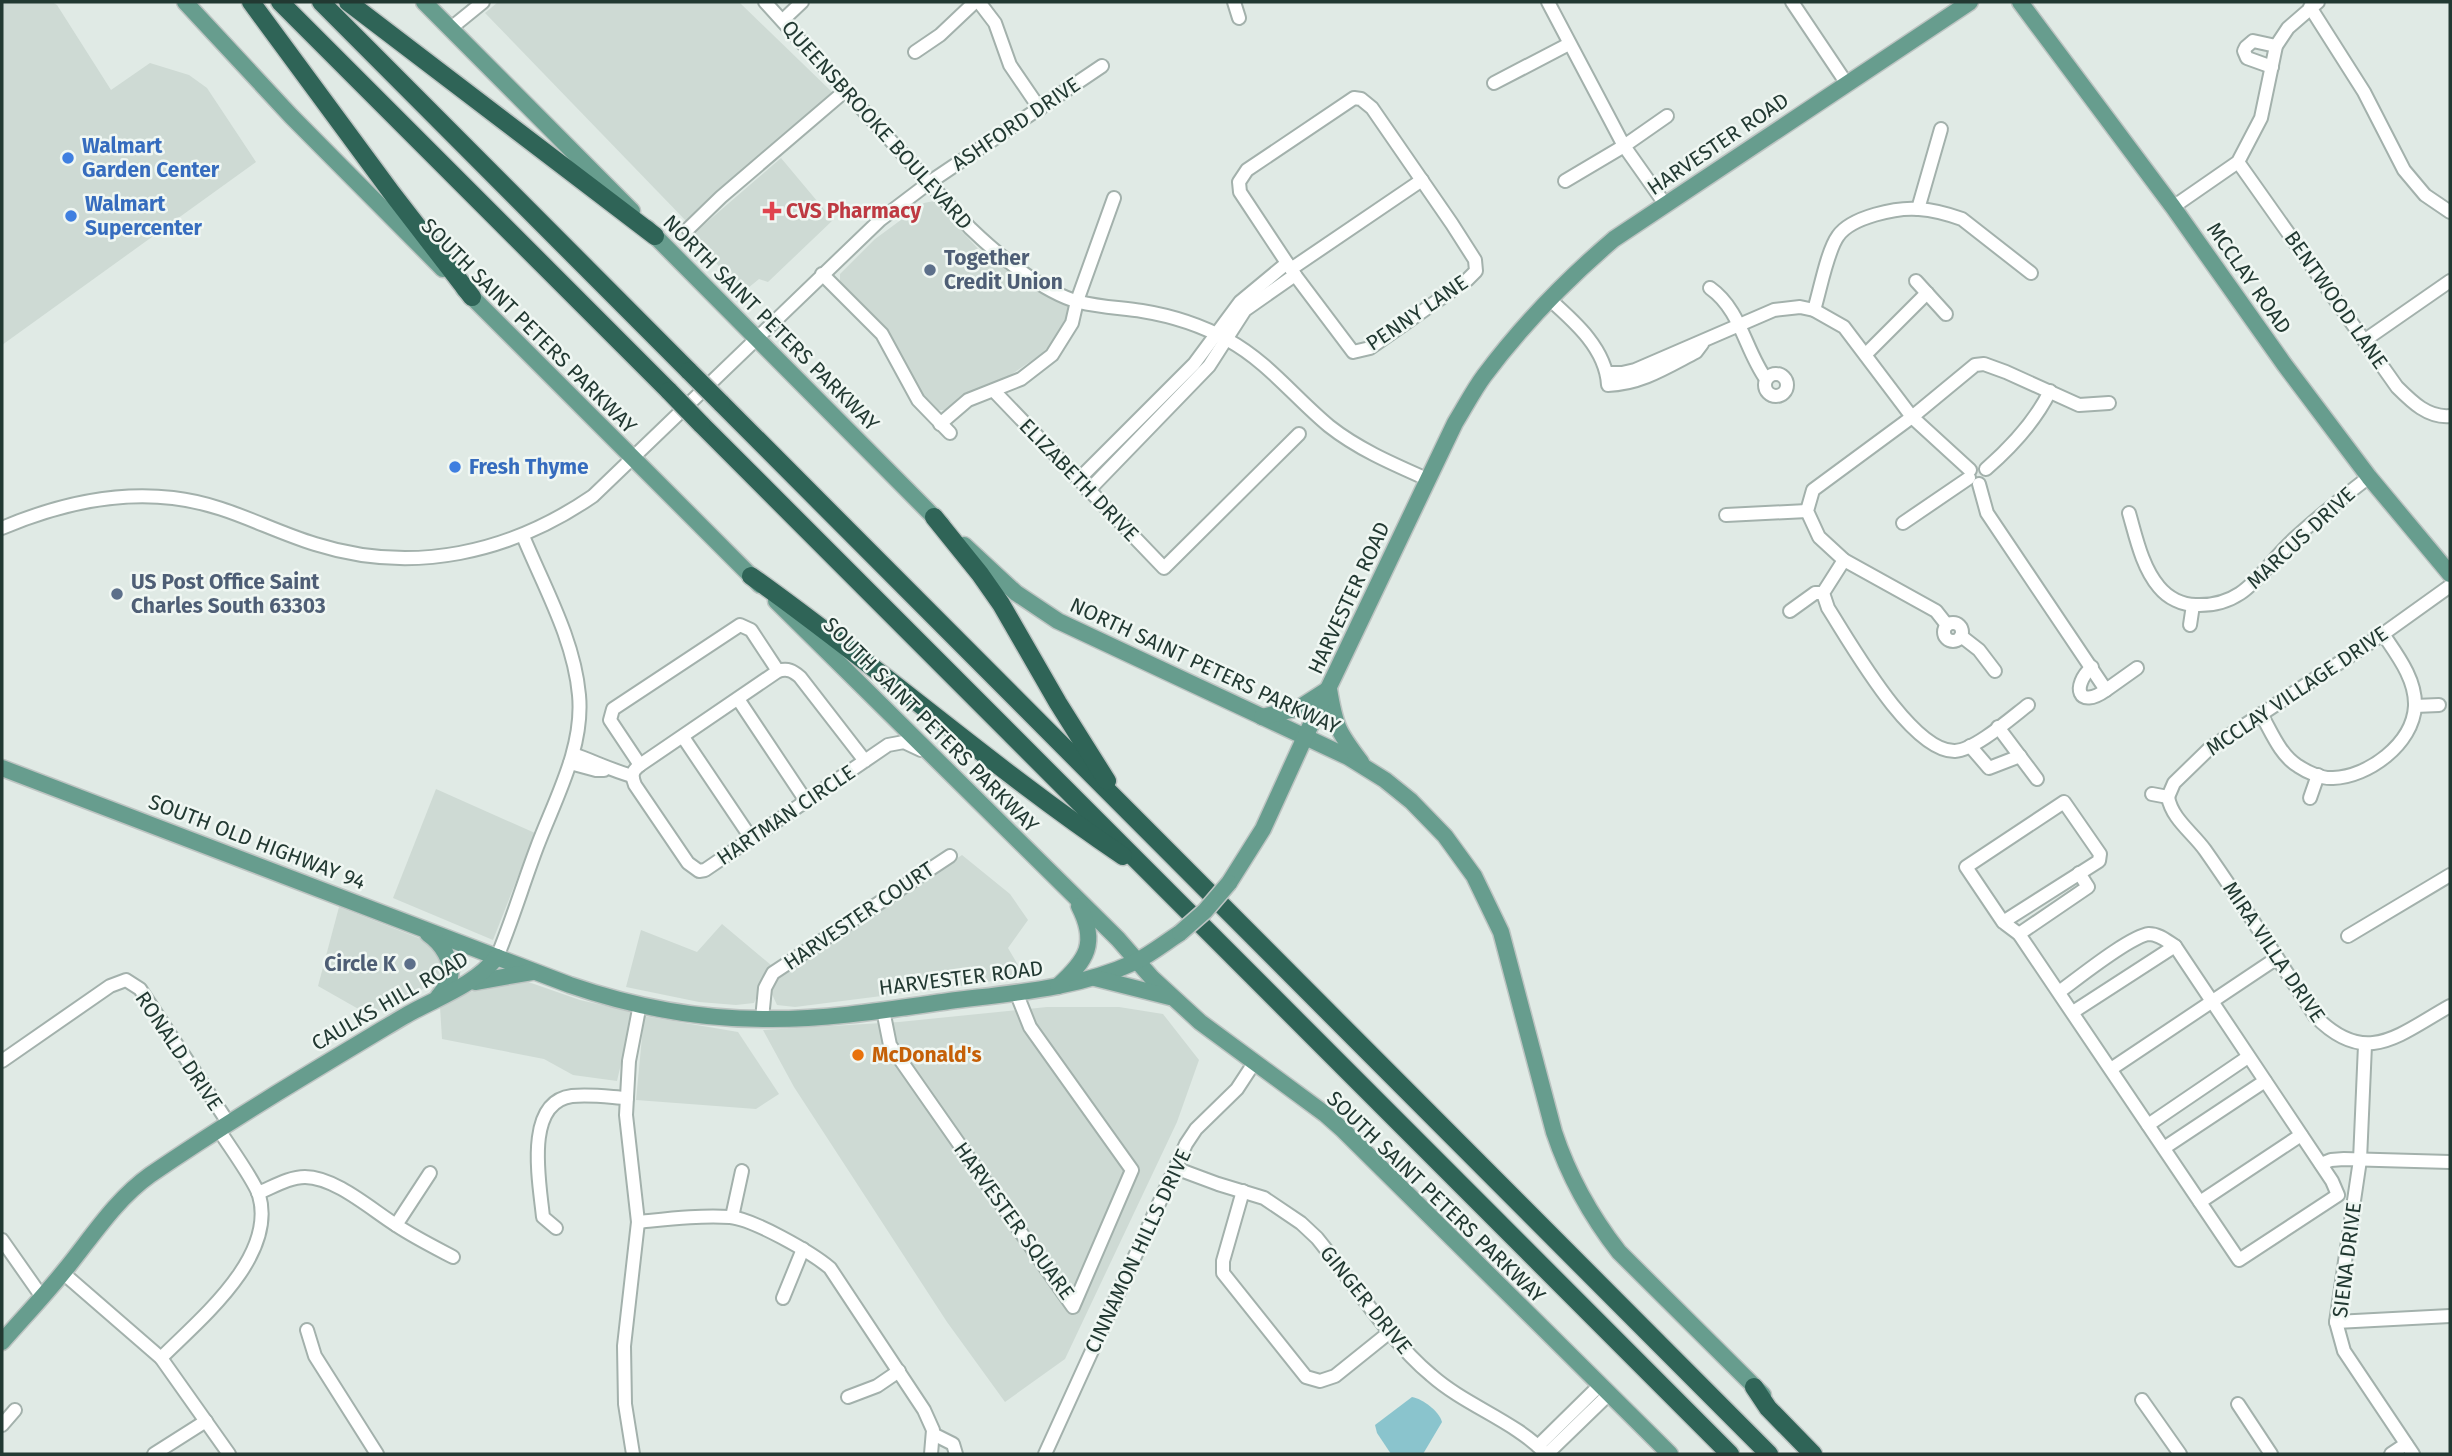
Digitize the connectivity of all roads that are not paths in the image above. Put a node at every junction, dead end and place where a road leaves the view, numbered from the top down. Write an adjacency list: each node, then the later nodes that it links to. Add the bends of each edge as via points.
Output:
1 (185, 2): 50 (main road, SOUTH SAINT PETERS PARKWAY, via 291,116)
2 (251, 2): 50 (highway)
3 (280, 2): 127 (highway, bridge)
4 (321, 2): 122 (highway, bridge)
5 (348, 2): 42 (highway)
6 (424, 2): 19 (main road, NORTH SAINT PETERS PARKWAY)
7 (483, 2): 19 (street)
8 (765, 2): 18 (street, QUEENSBROOKE BOULEVARD)
9 (802, 2): 18 (street)
10 (977, 2): 22 (street); 28 (street, via 995,23 1010,65)
11 (1234, 2): 17 (street)
12 (1548, 2): 20 (street)
13 (1792, 2): 26 (street)
14 (1970, 2): 26 (main road, HARVESTER ROAD)
15 (2020, 2): 38 (main road, MCCLAY ROAD)
16 (2314, 4): 21 (street, via 2288,28); 40 (street, via 2404,170)
17 (1239, 18)
18 (783, 20): 27 (street, QUEENSBROOKE BOULEVARD)
19 (451, 28): 42 (main road, NORTH SAINT PETERS PARKWAY)
20 (1569, 44): 25 (street); 31 (street)
21 (2276, 47): 24 (street); 24 (street, via 2253,41 2244,51 2247,58)
22 (915, 52)
23 (1102, 66): 28 (street, ASHFORD DRIVE)
24 (2272, 67): 32 (street, via 2261,118)
25 (1494, 83)
26 (1847, 84): 37 (main road, HARVESTER ROAD)
27 (845, 91): 35 (street, QUEENSBROOKE BOULEVARD); 41 (street)
28 (1040, 108): 35 (street, ASHFORD DRIVE)
29 (1667, 116): 31 (street)
30 (1941, 129): 39 (street)
31 (1624, 146): 34 (street); 37 (street)
32 (2238, 162): 38 (street); 59 (street, BENTWOOD LANE)
33 (1422, 180): 43 (street); 43 (street, PENNY LANE, via 1367,103 1354,98 1346,102 1247,170 1239,182 1240,192); 43 (street, PENNY LANE, via 1475,260 1476,271 1370,348 1353,352)
34 (1565, 181)
35 (930, 182): 45 (street, ASHFORD DRIVE); 52 (street, QUEENSBROOKE BOULEVARD, via 999,256)
36 (1114, 198): 52 (street)
37 (1665, 204): 51 (main road, HARVESTER ROAD, via 1614,239)
38 (2173, 207): 70 (main road, MCCLAY ROAD)
39 (1918, 209): 44 (street, via 1962,219); 53 (street, via 1874,216 1840,233)
40 (2450, 212)
41 (688, 229)
42 (655, 236): 58 (main road, NORTH SAINT PETERS PARKWAY)
43 (1291, 269): 56 (street, via 1251,290); 57 (street, via 1245,310)
44 (2031, 273)
45 (822, 274): 58 (street, ASHFORD DRIVE); 62 (street, via 882,334 918,400 945,428 968,400)
46 (1916, 281): 49 (street)
47 (2450, 281): 59 (street)
48 (1710, 288): 55 (street)
49 (1927, 293): 54 (street); 60 (street)
50 (472, 297): 68 (main road, SOUTH SAINT PETERS PARKWAY)
51 (1549, 299): 55 (street, via 1592,343 1607,379); 71 (main road, HARVESTER ROAD, via 1482,378)
52 (1077, 301): 56 (street, QUEENSBROOKE BOULEVARD, via 1189,321); 62 (street, via 1072,323 1052,355 1021,379)
53 (1814, 310): 55 (street, via 1786,308); 60 (street, via 1844,327)
54 (1946, 314)
55 (1740, 325): 61 (street)
56 (1215, 333): 57 (street, QUEENSBROOKE BOULEVARD); 72 (street, via 1194,364)
57 (1227, 339): 71 (street, QUEENSBROOKE BOULEVARD, via 1256,358 1356,446); 73 (street, via 1209,366)
58 (757, 340): 68 (street, ASHFORD DRIVE); 77 (main road, NORTH SAINT PETERS PARKWAY)
59 (2365, 340): 66 (street, BENTWOOD LANE, via 2397,387 2418,408)
60 (1866, 354): 65 (street)
61 (1766, 379)
62 (994, 391): 72 (street, ELIZABETH DRIVE)
63 (2050, 391): 64 (street, via 2079,405); 65 (street, via 1984,364 1975,365); 69 (street, via 2016,439 1986,469 1987,479)
64 (2109, 403)
65 (1912, 416): 69 (street); 74 (street, via 1813,490)
66 (2450, 416)
67 (1299, 434): 73 (street, ELIZABETH DRIVE, via 1164,568)
68 (632, 460): 80 (street, ASHFORD DRIVE, via 593,496); 83 (main road, SOUTH SAINT PETERS PARKWAY)
69 (1973, 477): 78 (street); 90 (street, via 1987,513)
70 (2369, 477): 82 (main road, MCCLAY ROAD); 86 (street, MARCUS DRIVE, via 2291,542 2241,593 2220,604)
71 (1427, 479): 94 (main road, HARVESTER ROAD)
72 (1077, 480): 73 (street, ELIZABETH DRIVE)
73 (1088, 491)
74 (1807, 511): 76 (street); 81 (street, via 1819,537)
75 (2129, 513): 86 (street, via 2147,569 2160,589 2181,604)
76 (1726, 515)
77 (934, 517): 102 (main road, NORTH SAINT PETERS PARKWAY, via 1039,610); 122 (highway, via 1001,604)
78 (1903, 523)
79 (2, 528): 80 (street, ASHFORD DRIVE, via 97,499 172,498 211,505 314,544 373,557 433,558)
80 (523, 536): 110 (street, CAULKS HILL ROAD, via 574,662 579,698)
81 (1844, 560): 85 (street); 93 (street, via 1936,611 1947,625 1959,625 1961,636)
82 (2450, 574)
83 (751, 576): 97 (main road, SOUTH SAINT PETERS PARKWAY); 127 (highway, via 1078,826)
84 (2450, 586): 89 (street, MCCLAY VILLAGE DRIVE)
85 (1823, 593): 87 (street, via 1815,593); 107 (street, via 1828,608 1893,707 1939,748 1955,751)
86 (2193, 605): 88 (street)
87 (1790, 611)
88 (2190, 625)
89 (2384, 634): 100 (street, via 2411,682); 101 (street, MCCLAY VILLAGE DRIVE)
90 (2092, 667): 95 (street); 95 (street, via 2083,675 2079,691 2090,699)
91 (2137, 668): 95 (street)
92 (778, 671): 96 (street); 111 (street, HARTMAN CIRCLE, via 793,671 800,677); 112 (street, via 751,630 740,625 613,709 610,720)
93 (1995, 671)
94 (1329, 689): 102 (main road, via 1299,708); 105 (main road, HARVESTER ROAD); 113 (main road, via 1339,733)
95 (2106, 690)
96 (738, 699): 104 (street); 121 (street)
97 (880, 705): 106 (street, via 891,723); 108 (main road, SOUTH SAINT PETERS PARKWAY)
98 (2028, 705): 103 (street)
99 (2439, 705): 100 (street)
100 (2415, 706): 115 (street, via 2411,727 2383,758 2349,776 2330,779)
101 (2261, 714): 115 (street, via 2286,756); 119 (street, MCCLAY VILLAGE DRIVE, via 2199,757 2174,783)
102 (1262, 717): 105 (main road, NORTH SAINT PETERS PARKWAY)
103 (1998, 727): 107 (street); 109 (street)
104 (683, 737): 112 (street); 123 (street)
105 (1305, 737): 113 (main road, NORTH SAINT PETERS PARKWAY); 136 (main road, HARVESTER ROAD, bridge, via 1264,829 1229,883 1180,933)
106 (888, 745): 108 (street, via 904,742); 111 (street, HARTMAN CIRCLE)
107 (1970, 746): 109 (street, via 1989,768)
108 (930, 755): 128 (main road, SOUTH SAINT PETERS PARKWAY)
109 (2020, 756): 117 (street)
110 (572, 758): 116 (street, via 598,762); 134 (street, CAULKS HILL ROAD)
111 (864, 761): 121 (street, HARTMAN CIRCLE)
112 (640, 765): 116 (street)
113 (1365, 767): 188 (main road, NORTH SAINT PETERS PARKWAY, via 1431,820 1463,858 1488,901 1511,964 1561,1154 1591,1213 1619,1252)
114 (2, 768): 130 (main road, SOUTH OLD HIGHWAY 94)
115 (2318, 775): 120 (street)
116 (632, 776): 123 (street, HARTMAN CIRCLE, via 694,869 705,870)
117 (2037, 779)
118 (2152, 794): 119 (street)
119 (2168, 797): 135 (street, MIRA VILLA DRIVE, via 2176,816)
120 (2310, 798)
121 (806, 801): 123 (street, HARTMAN CIRCLE)
122 (1128, 813): 208 (highway)
123 (751, 838)
124 (950, 856): 150 (street, HARVESTER COURT, via 773,973 765,988)
125 (2079, 873): 129 (street); 129 (street, via 2099,861 2100,855 2064,802 1966,867); 131 (street, via 2088,887)
126 (2450, 875): 132 (street)
127 (1159, 881): 207 (highway)
128 (1073, 895): 136 (main road, SOUTH SAINT PETERS PARKWAY); 140 (main road, via 1087,923 1088,943 1085,957)
129 (2003, 922): 131 (street)
130 (418, 927): 134 (main road, SOUTH OLD HIGHWAY 94); 143 (main road, via 434,938 450,965 450,979)
131 (2019, 934): 142 (street)
132 (2348, 936)
133 (2175, 946): 142 (street, via 2148,934); 145 (street); 149 (street)
134 (496, 957): 137 (main road, HARVESTER ROAD); 139 (main road, CAULKS HILL ROAD, via 480,975)
135 (2277, 958): 145 (street); 151 (street, MIRA VILLA DRIVE, via 2321,1023 2344,1039)
136 (1137, 961): 138 (main road, HARVESTER ROAD); 144 (main road, SOUTH SAINT PETERS PARKWAY)
137 (536, 971): 139 (main road); 146 (main road, HARVESTER ROAD)
138 (1094, 978): 140 (main road, HARVESTER ROAD); 144 (main road)
139 (459, 987): 143 (main road, CAULKS HILL ROAD)
140 (1056, 987): 141 (main road, HARVESTER ROAD)
141 (1016, 992): 148 (main road, HARVESTER ROAD); 148 (street, HARVESTER SQUARE, via 1030,1027 1132,1170 1073,1307 890,1045)
142 (2059, 992): 149 (street)
143 (438, 997): 159 (main road, CAULKS HILL ROAD)
144 (1173, 998): 154 (main road, SOUTH SAINT PETERS PARKWAY)
145 (2212, 1003): 152 (street); 155 (street)
146 (640, 1004): 150 (main road, HARVESTER ROAD); 157 (street)
147 (2450, 1006): 151 (street, via 2394,1037)
148 (883, 1010): 150 (main road, HARVESTER ROAD)
149 (2073, 1013): 155 (street)
150 (762, 1019)
151 (2365, 1045): 162 (street, SIENA DRIVE)
152 (2248, 1057): 156 (street); 158 (street)
153 (2, 1061): 159 (street, RONALD DRIVE, via 110,986 126,980 140,989)
154 (1254, 1063): 165 (street, CINNAMON HILLS DRIVE, via 1237,1089 1191,1136); 189 (main road, SOUTH SAINT PETERS PARKWAY, via 1343,1130)
155 (2111, 1069): 158 (street)
156 (2265, 1082): 160 (street); 161 (street)
157 (627, 1098): 172 (street); 174 (street, via 570,1096 552,1106 542,1119 537,1138 543,1217)
158 (2148, 1125): 161 (street)
159 (224, 1127): 169 (street, RONALD DRIVE); 178 (main road, CAULKS HILL ROAD, via 147,1177 114,1207)
160 (2301, 1135): 164 (street); 170 (street)
161 (2164, 1148): 170 (street)
162 (2360, 1160): 163 (street); 164 (street); 182 (street, SIENA DRIVE)
163 (2450, 1162)
164 (2321, 1164): 170 (street, via 2337,1195 2239,1260)
165 (1175, 1168): 168 (street, GINGER DRIVE); 205 (street, CINNAMON HILLS DRIVE)
166 (742, 1171): 171 (street)
167 (430, 1173): 173 (street)
168 (1243, 1191): 184 (street, GINGER DRIVE, via 1272,1202 1309,1230); 184 (street, via 1223,1273 1307,1377 1320,1381 1335,1376)
169 (258, 1193): 173 (street, via 289,1180 315,1179); 186 (street, via 261,1220 251,1257 222,1296)
170 (2200, 1202)
171 (732, 1217): 172 (street); 176 (street)
172 (638, 1222): 202 (street, via 624,1346 625,1404)
173 (396, 1225): 177 (street)
174 (556, 1228)
175 (2, 1240): 179 (street)
176 (803, 1249): 180 (street); 187 (street, via 830,1268)
177 (453, 1257)
178 (64, 1273): 179 (main road, CAULKS HILL ROAD); 186 (street)
179 (42, 1297): 185 (main road, CAULKS HILL ROAD)
180 (783, 1298)
181 (2450, 1316): 182 (street)
182 (2336, 1322): 197 (street, SIENA DRIVE, via 2344,1351)
183 (307, 1330): 201 (street, via 315,1356)
184 (1391, 1331): 198 (street, GINGER DRIVE, via 1441,1384)
185 (2, 1342)
186 (161, 1358): 194 (street)
187 (899, 1371): 190 (street); 196 (street)
188 (1754, 1387): 209 (highway); 210 (main road, NORTH SAINT PETERS PARKWAY)
189 (1603, 1391): 198 (street); 206 (main road, SOUTH SAINT PETERS PARKWAY)
190 (848, 1397)
191 (2142, 1400): 211 (street)
192 (2238, 1404): 212 (street)
193 (15, 1410): 195 (street)
194 (206, 1420): 199 (street); 200 (street)
195 (2, 1425)
196 (933, 1434): 203 (street); 204 (street, via 953,1444)
197 (2410, 1449): 213 (street)
198 (1544, 1452)
199 (154, 1454)
200 (229, 1454)
201 (377, 1454)
202 (633, 1454)
203 (932, 1454)
204 (956, 1454)
205 (1045, 1454)
206 (1670, 1454)
207 (1730, 1454)
208 (1769, 1454)
209 (1813, 1454)
210 (1824, 1454)
211 (2180, 1454)
212 (2271, 1454)
213 (2391, 1454)

